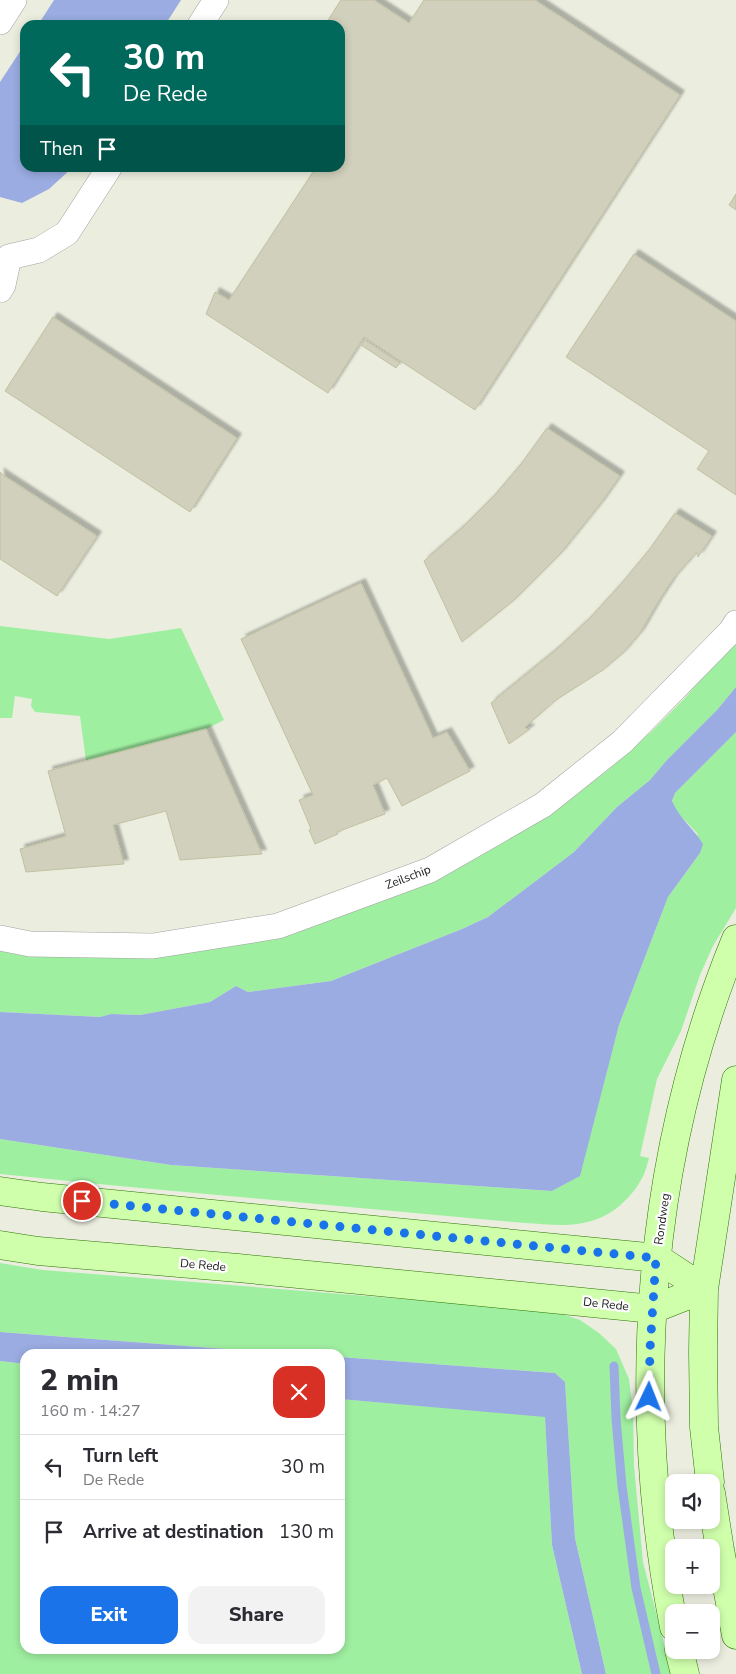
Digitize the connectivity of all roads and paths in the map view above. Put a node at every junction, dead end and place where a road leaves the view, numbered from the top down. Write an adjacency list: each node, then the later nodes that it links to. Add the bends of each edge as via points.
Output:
1 (14, 0): 4 (street)
2 (216, 0): 3 (street)
3 (203, 20)
4 (0, 22)
5 (106, 172): 6 (street, via 68,233 39,250)
6 (4, 252): 7 (street)
7 (0, 290)
8 (736, 623): 9 (street, Zeilschip, via 622,742 543,805 430,870 278,926 153,946 30,944)
9 (0, 938)
10 (736, 938): 14 (main road, Rondweg, via 691,1067 678,1121)
11 (736, 1080): 15 (main road)
12 (0, 1191): 14 (main road)
13 (0, 1245): 16 (main road, De Rede)
14 (656, 1258): 15 (main road); 16 (main road, Rondweg)
15 (704, 1289): 16 (main road, De Rede); 17 (main road, via 704,1427)
16 (653, 1309): 19 (main road, Rondweg, via 649,1397 651,1460 662,1565)
17 (709, 1474)
18 (717, 1529): 20 (main road)
19 (670, 1604)
20 (736, 1635)
21 (681, 1659): 22 (main road)
22 (685, 1674)

